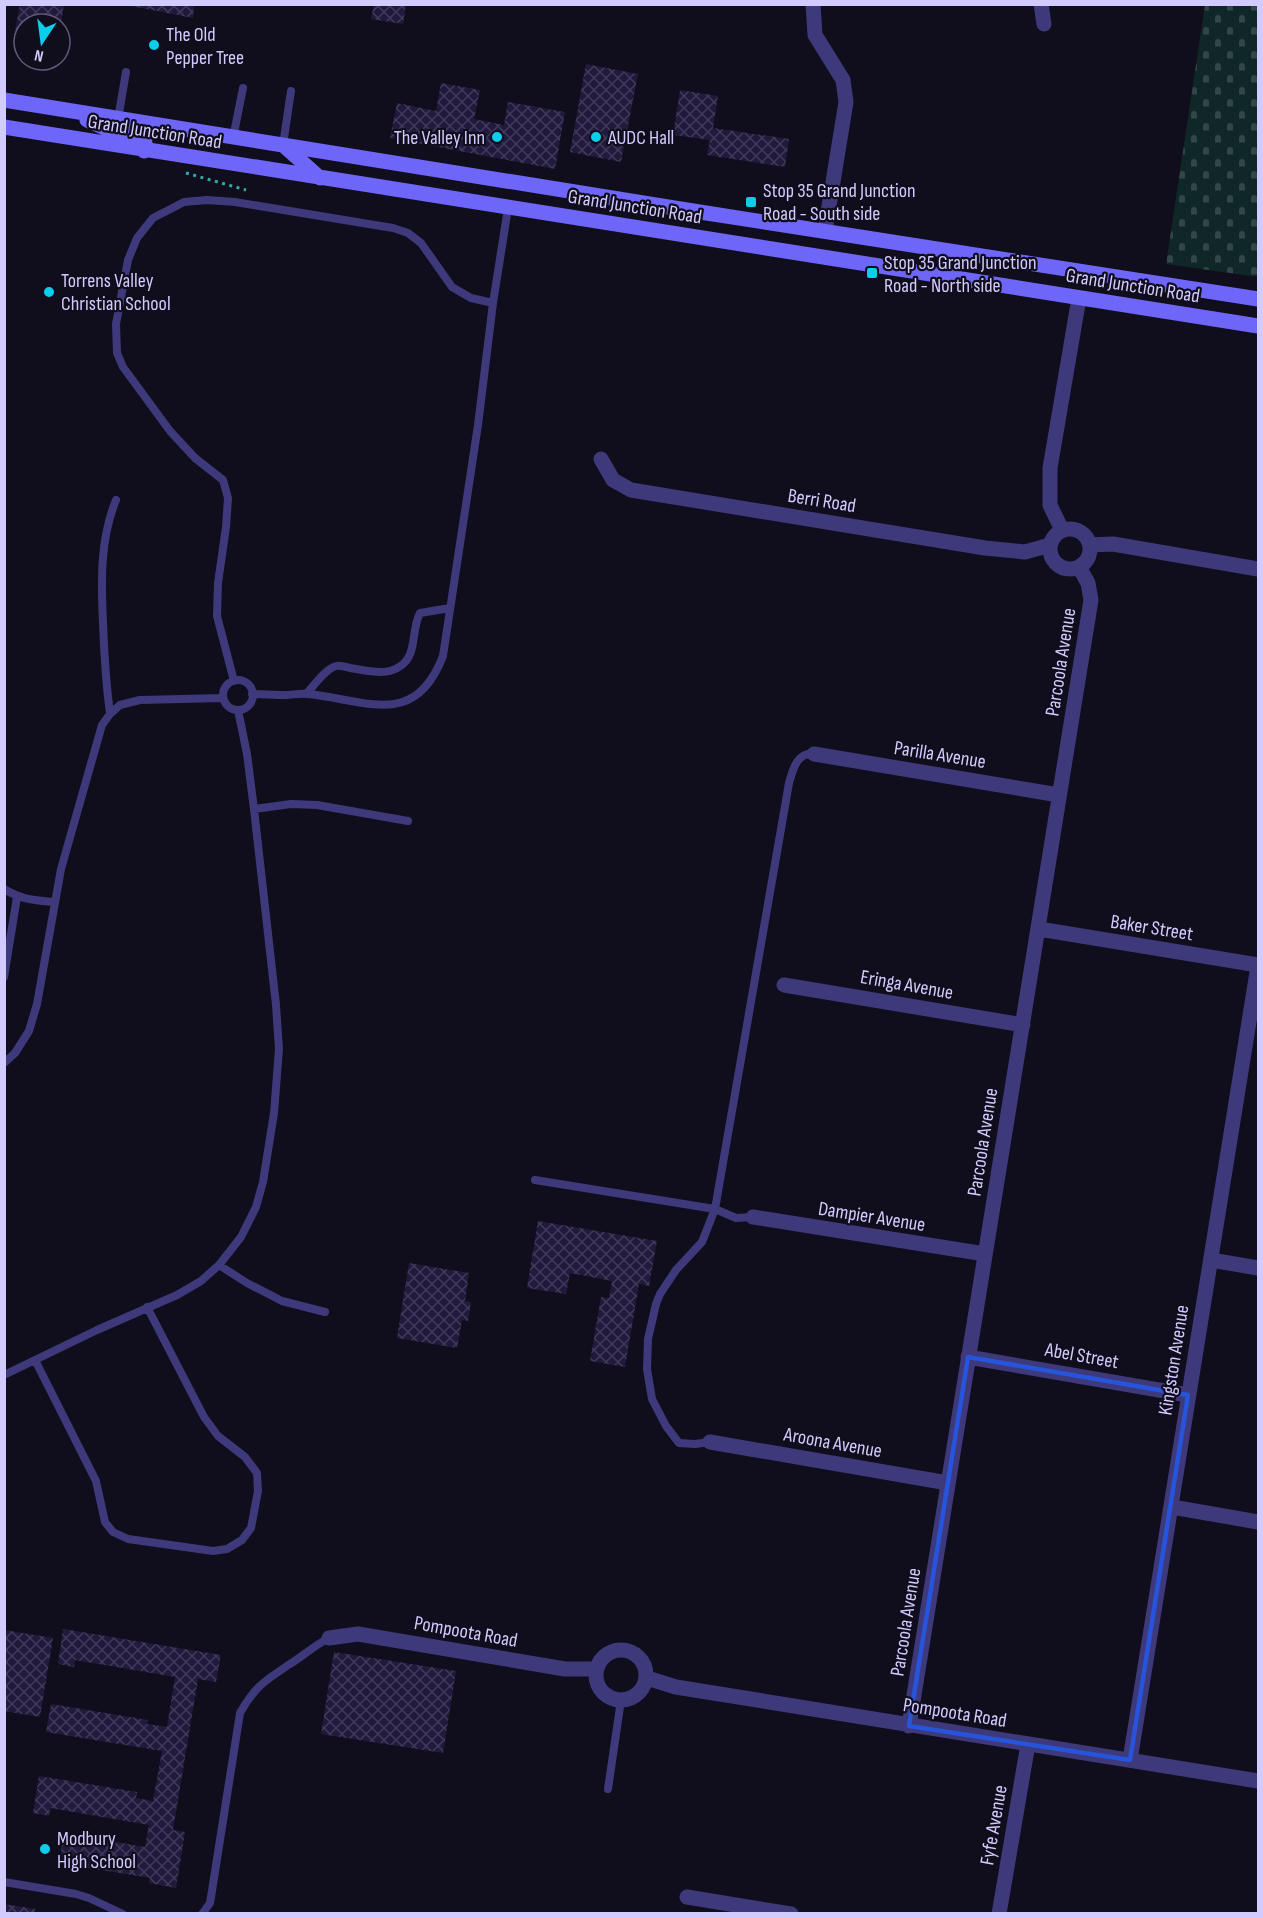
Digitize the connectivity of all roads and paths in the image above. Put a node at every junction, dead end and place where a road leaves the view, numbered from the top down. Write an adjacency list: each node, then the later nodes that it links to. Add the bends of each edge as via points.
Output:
1 (813, 4): 20 (street, via 814,35 843,80 846,102)
2 (1041, 4): 3 (street)
3 (1044, 24)
4 (126, 72): 9 (lane)
5 (243, 88): 11 (lane)
6 (291, 91): 12 (lane)
7 (4, 100): 8 (main road, Grand Junction Road)
8 (68, 112): 9 (main road, Grand Junction Road); 13 (main road, via 109,130 137,136 145,144)
9 (118, 119): 11 (main road, Grand Junction Road)
10 (4, 127): 13 (main road, Grand Junction Road)
11 (233, 138): 12 (main road, Grand Junction Road); 15 (main road)
12 (283, 145): 16 (main road); 17 (main road, Grand Junction Road)
13 (144, 151): 14 (main road, Grand Junction Road)
14 (179, 156): 15 (main road, Grand Junction Road); 18 (path, via 177,170)
15 (209, 161): 16 (main road, Grand Junction Road)
16 (320, 178): 19 (main road, Grand Junction Road)
17 (513, 181): 19 (main road); 20 (main road, Grand Junction Road)
18 (249, 190)
19 (507, 208): 21 (main road, Grand Junction Road); 25 (lane)
20 (825, 231): 21 (main road); 22 (main road, Grand Junction Road)
21 (821, 256): 23 (main road, Grand Junction Road)
22 (1082, 272): 23 (main road); 24 (main road, Grand Junction Road)
23 (1079, 298): 26 (main road, Grand Junction Road); 29 (street, via 1050,468 1050,505)
24 (1258, 299)
25 (493, 303): 34 (lane); 35 (lane, via 471,298 452,287 421,243 393,228 207,200 184,202 153,218 137,238 121,295 117,353 170,431 223,480 228,498 217,616)
26 (1258, 326)
27 (601, 459): 30 (street, Berri Road, via 613,480 632,490 985,548 1025,552)
28 (116, 500): 40 (lane, via 108,519 101,571)
29 (1062, 531): 30 (street); 31 (street, via 1076,529)
30 (1050, 545): 32 (street, via 1060,567)
31 (1090, 545): 32 (street, via 1088,559); 33 (street, via 1113,544)
32 (1079, 567): 42 (street, Parcoola Avenue, via 1091,600)
33 (1258, 569)
34 (450, 608): 37 (lane, via 420,613 411,654 405,663 381,673 338,666 329,669); 37 (lane, via 437,673 411,700 391,705 364,704)
35 (234, 681): 36 (lane, via 244,682); 38 (lane, via 225,688)
36 (252, 694): 37 (lane); 39 (lane, via 250,704)
37 (306, 694)
38 (223, 698): 39 (lane, via 228,707); 40 (lane, via 140,700 120,705)
39 (238, 710): 43 (lane)
40 (110, 714): 47 (lane, via 102,726)
41 (814, 754): 42 (street, Parilla Avenue); 56 (lane, via 800,758 789,783)
42 (1059, 795): 48 (street, Parcoola Avenue)
43 (254, 809): 44 (lane, via 317,805); 60 (lane, via 276,1005 276,1096 256,1207 241,1237)
44 (408, 821)
45 (4, 889): 46 (lane)
46 (17, 897): 47 (lane); 50 (lane)
47 (54, 902): 54 (lane, via 29,1031)
48 (1039, 929): 49 (street, Baker Street); 52 (street, Parcoola Avenue)
49 (1258, 966): 53 (street, Kingston Avenue)
50 (4, 977)
51 (784, 985): 52 (street, Eringa Avenue)
52 (1023, 1025): 58 (street, Parcoola Avenue)
53 (1253, 1029): 59 (street, Kingston Avenue)
54 (4, 1063)
55 (535, 1180): 56 (lane)
56 (715, 1209): 57 (lane, via 736,1218); 68 (lane, via 702,1242 660,1294 646,1353 652,1399 671,1434 679,1443)
57 (753, 1217): 58 (street, Dampier Avenue)
58 (985, 1254): 64 (street, Parcoola Avenue)
59 (1211, 1260): 61 (street); 67 (street, Kingston Avenue)
60 (219, 1265): 62 (lane, via 201,1281); 63 (lane, via 282,1301)
61 (1258, 1268)
62 (147, 1307): 65 (lane); 65 (lane, via 204,1417 257,1473 251,1528 242,1540 227,1549 213,1551 128,1539 113,1532 105,1522 96,1482)
63 (325, 1311)
64 (968, 1357): 67 (street, Abel Street); 69 (street, Parcoola Avenue)
65 (35, 1359): 66 (lane)
66 (4, 1375)
67 (1188, 1395): 70 (street, Kingston Avenue)
68 (710, 1442): 69 (street, Aroona Avenue)
69 (948, 1483): 76 (street, Parcoola Avenue)
70 (1172, 1507): 71 (street); 78 (street, Kingston Avenue)
71 (1258, 1522)
72 (329, 1638): 73 (street, Pompoota Road, via 358,1634 565,1669); 84 (lane, via 259,1686 240,1713 212,1897)
73 (596, 1669): 74 (street, via 606,1654 628,1651 643,1661); 75 (street, via 599,1689 614,1700)
74 (646, 1678): 75 (street, via 641,1692); 76 (street, Pompoota Road, via 676,1687)
75 (621, 1700): 80 (lane)
76 (909, 1726): 77 (street, Pompoota Road)
77 (1028, 1744): 78 (street, Pompoota Road); 86 (street, Fyfe Avenue)
78 (1130, 1760): 79 (street, Pompoota Road)
79 (1258, 1781)
80 (608, 1789)
81 (4, 1882): 83 (lane, via 76,1894)
82 (687, 1897): 85 (street)
83 (123, 1914)
84 (202, 1914)
85 (791, 1914)
86 (999, 1914)

